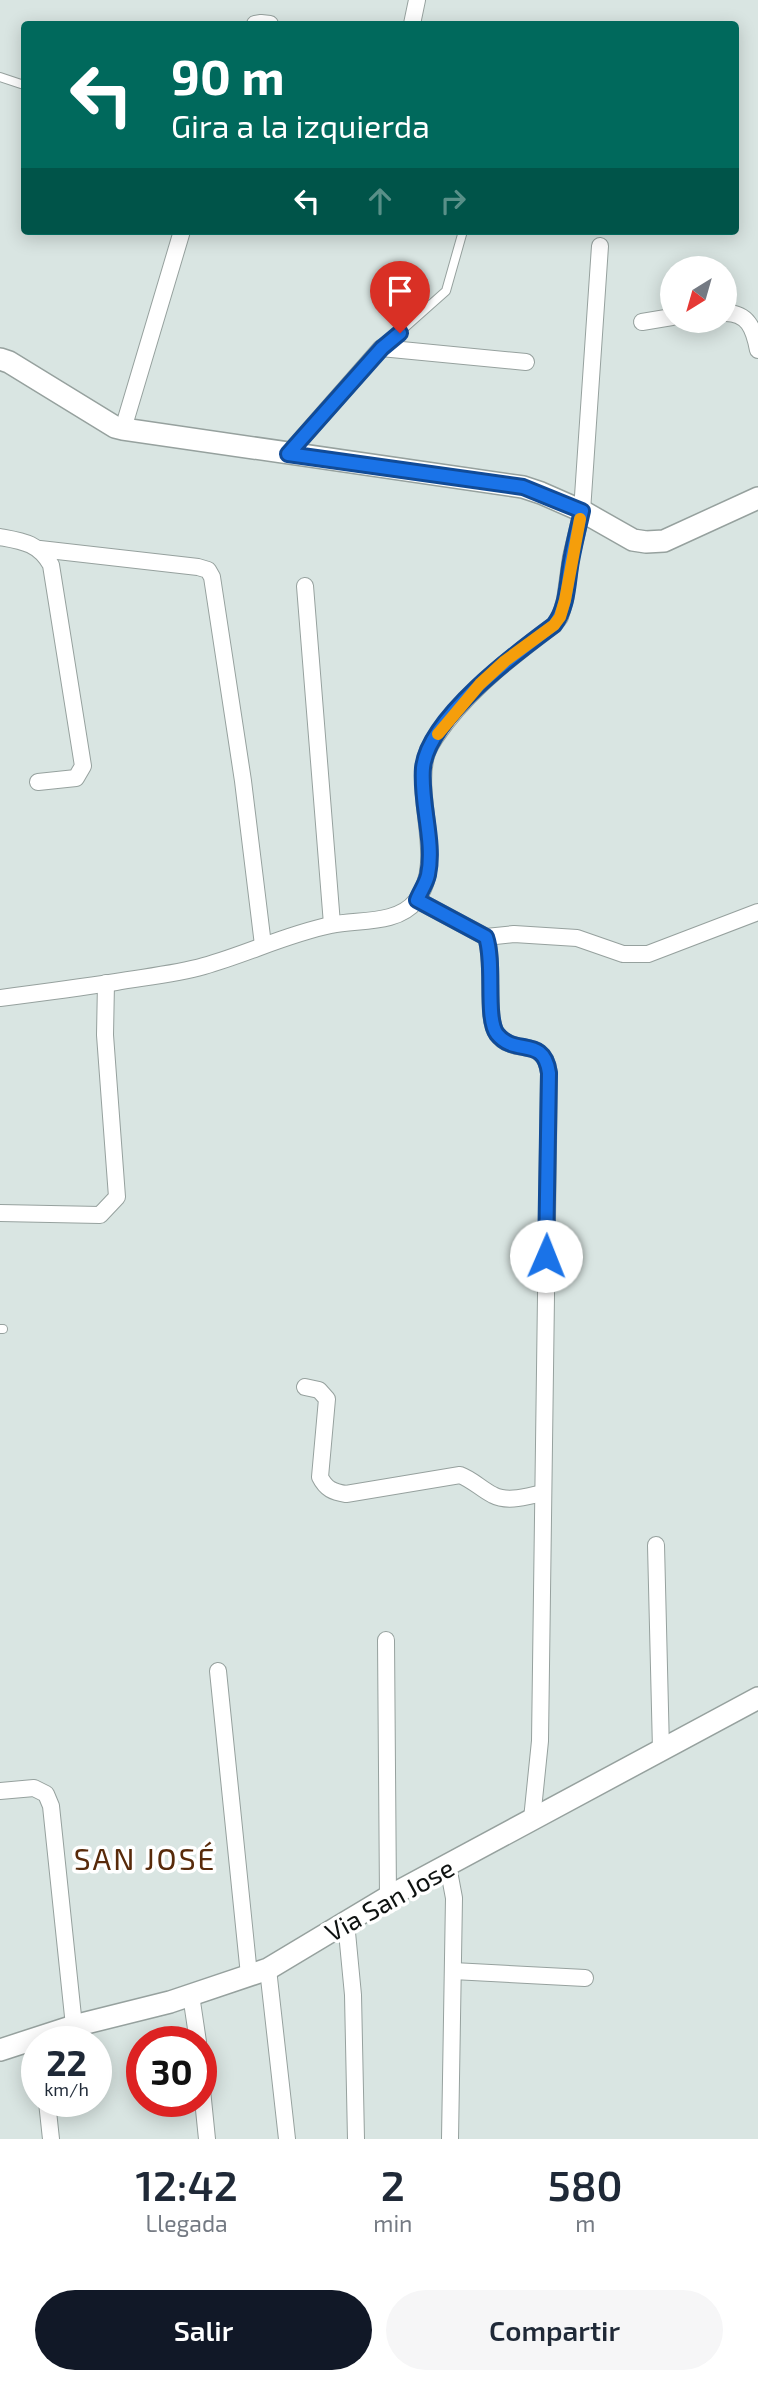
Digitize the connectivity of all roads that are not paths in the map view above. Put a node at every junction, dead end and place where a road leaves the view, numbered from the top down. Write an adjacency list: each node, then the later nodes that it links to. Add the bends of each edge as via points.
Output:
1 (417, 0): 2 (street)
2 (413, 21)
3 (0, 77): 4 (lane)
4 (21, 84)
5 (181, 235): 15 (street)
6 (462, 235): 11 (lane, via 446,291)
7 (600, 246): 18 (street)
8 (737, 314): 12 (street, via 750,322)
9 (660, 319): 10 (street)
10 (642, 322)
11 (382, 348): 14 (street); 16 (street)
12 (758, 350)
13 (0, 359): 15 (street)
14 (526, 362)
15 (123, 429): 16 (street)
16 (288, 454): 18 (street, via 523,487)
17 (758, 498): 18 (street, via 664,541 634,540)
18 (582, 511): 23 (street, via 560,617 480,684 426,753 428,876)
19 (0, 537): 20 (street)
20 (40, 548): 22 (street, via 51,565 83,766 76,778); 27 (street, via 198,567 212,577)
21 (306, 586): 25 (street)
22 (38, 782)
23 (417, 900): 25 (street, via 381,919); 26 (street)
24 (758, 912): 26 (street, via 648,954 623,954 577,938)
25 (332, 924): 27 (street)
26 (486, 937): 32 (street, via 491,950 492,1026 508,1043 541,1052 549,1073)
27 (263, 945): 28 (street, via 204,966)
28 (106, 983): 29 (street); 30 (street, via 105,1035 117,1197 100,1214)
29 (0, 998)
30 (0, 1213)
31 (306, 1387): 32 (street, via 327,1399 320,1477 335,1493 460,1475 496,1497)
32 (544, 1493): 39 (street, via 540,1741)
33 (656, 1545): 37 (street)
34 (386, 1640): 41 (street)
35 (218, 1671): 44 (street)
36 (758, 1698): 37 (street, Via San Jose)
37 (661, 1750): 39 (street, Via San Jose)
38 (0, 1791): 47 (street, via 34,1788 46,1794 51,1806)
39 (531, 1819): 40 (street, Via San Jose)
40 (448, 1866): 41 (street, Via San Jose); 43 (street, via 454,1898)
41 (388, 1897): 42 (street, Via San Jose)
42 (346, 1922): 44 (street, Via San Jose); 56 (street, via 353,1995)
43 (453, 1971): 45 (street); 57 (street)
44 (259, 1972): 46 (street, Via San Jose); 55 (street)
45 (585, 1978)
46 (191, 1995): 47 (street, Via San Jose); 48 (street)
47 (74, 2026)
48 (196, 2026)
49 (21, 2045): 50 (street, Via San Jose)
50 (0, 2050)
51 (49, 2117): 53 (street)
52 (205, 2117): 54 (street)
53 (51, 2139)
54 (207, 2139)
55 (287, 2139)
56 (356, 2139)
57 (450, 2139)

